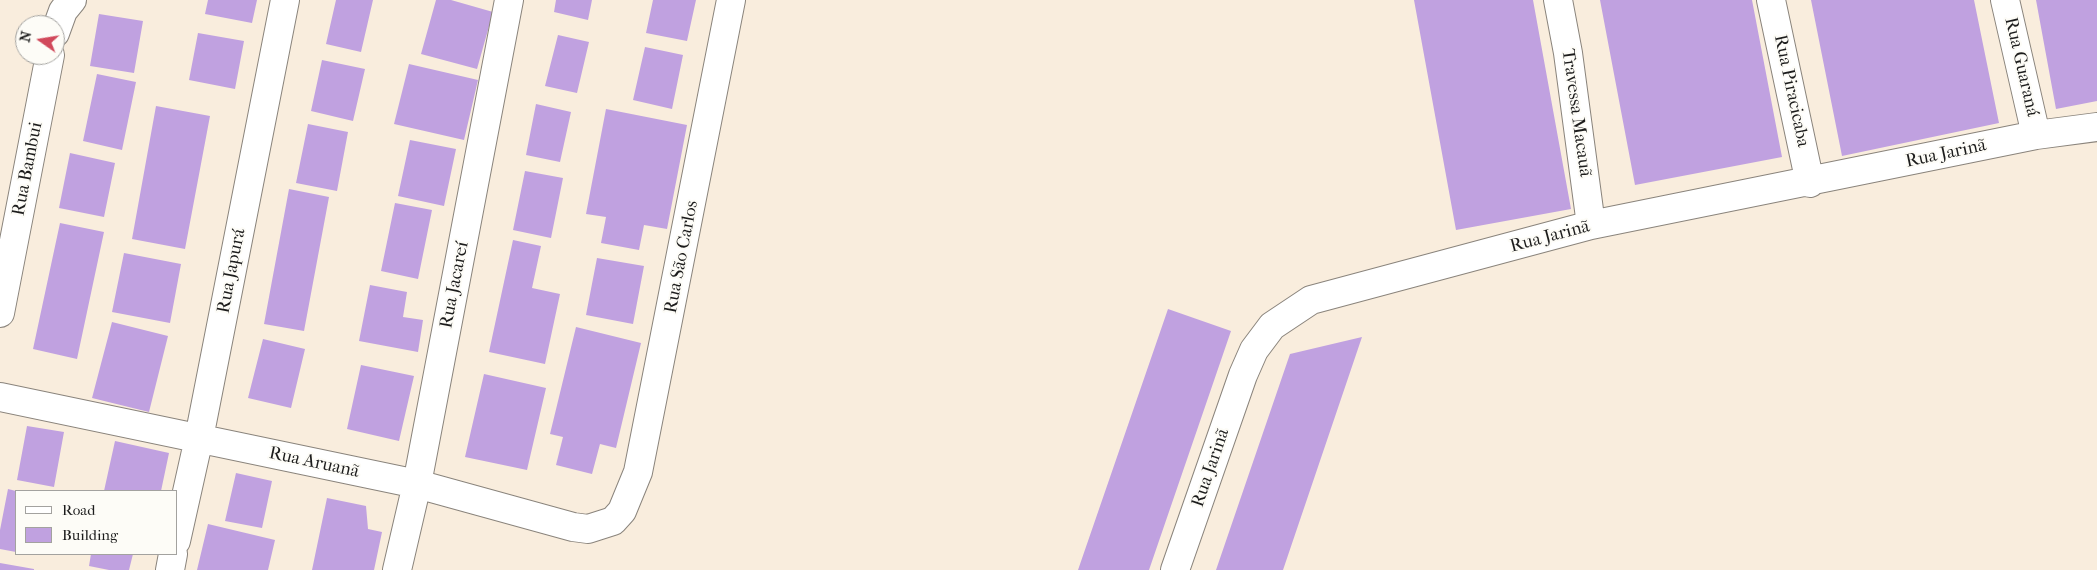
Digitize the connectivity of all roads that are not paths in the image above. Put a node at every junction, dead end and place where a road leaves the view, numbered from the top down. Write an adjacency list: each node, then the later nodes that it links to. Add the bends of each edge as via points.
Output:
1 (72, 0): 8 (street)
2 (285, 0): 16 (street, Rua Japurá)
3 (509, 0): 17 (street, Rua Jacareí)
4 (731, 0): 18 (street, Rua São Carlos, via 638,472)
5 (1558, 0): 13 (street, Travessa Macauã)
6 (1771, 0): 12 (street, Rua Piracicaba)
7 (2005, 0): 11 (street, Rua Guaraná)
8 (62, 15)
9 (48, 65): 14 (street, Rua Bambui)
10 (2097, 127): 11 (street, Rua Jarinã)
11 (2036, 135): 12 (street, Rua Jarinã)
12 (1810, 183): 13 (street, Rua Jarinã)
13 (1592, 226): 23 (street, Rua Jarinã, via 1311,300 1272,326 1254,350 1243,375)
14 (0, 313)
15 (0, 397): 16 (street, Rua Aruanã)
16 (199, 438): 17 (street, Rua Aruanã); 19 (street, Rua Japurá)
17 (417, 484): 18 (street, Rua Aruanã, via 588,529 613,520); 22 (street, Rua Jacareí)
18 (622, 511)
19 (178, 532)
20 (173, 555): 21 (street)
21 (170, 570)
22 (397, 570)
23 (1175, 570)

